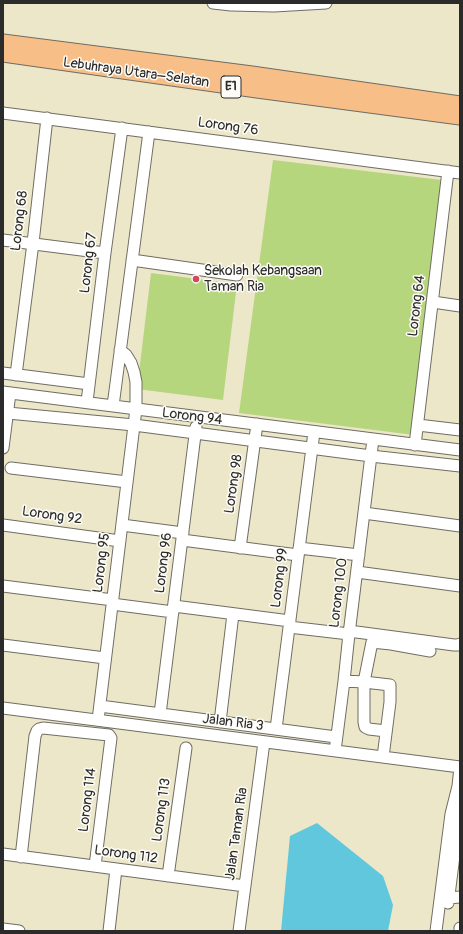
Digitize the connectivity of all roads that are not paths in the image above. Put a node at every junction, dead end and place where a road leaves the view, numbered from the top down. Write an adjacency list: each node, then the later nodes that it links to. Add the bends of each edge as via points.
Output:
1 (213, 3): 2 (street, via 274,6)
2 (326, 3)
3 (3, 42): 5 (highway, Lebuhraya Utara–Selatan / E1)
4 (3, 54): 7 (highway, Lebuhraya Utara–Selatan / E1)
5 (460, 104)
6 (3, 113): 8 (street, Lorong 76)
7 (460, 117)
8 (47, 118): 9 (street, Lorong 76); 14 (street, Lorong 68)
9 (122, 128): 10 (street, Lorong 76); 15 (street, Lorong 67)
10 (149, 132): 11 (street, Lorong 76); 16 (street)
11 (448, 171): 12 (street, Lorong 76); 18 (street, Lorong 64)
12 (460, 173)
13 (3, 240): 14 (street)
14 (33, 243): 15 (street); 22 (street, Lorong 68)
15 (105, 253): 23 (street, Lorong 67)
16 (132, 260): 17 (street); 20 (street)
17 (237, 275)
18 (432, 302): 19 (street); 32 (street, Lorong 64)
19 (460, 306)
20 (120, 350): 26 (street); 27 (street, Lorong 95, via 126,355 134,372)
21 (3, 373): 22 (street)
22 (16, 374): 23 (street)
23 (89, 384): 25 (street, Lorong 67)
24 (7, 392): 25 (street); 28 (street)
25 (87, 402): 26 (street)
26 (113, 406): 27 (street)
27 (136, 409): 29 (street); 31 (street, Lorong 95)
28 (8, 412): 31 (street, Lorong 94); 39 (street)
29 (197, 417): 30 (street); 35 (street, Lorong 96)
30 (257, 424): 34 (street); 37 (street, Lorong 98)
31 (134, 425): 35 (street, Lorong 94); 45 (street, Lorong 95)
32 (418, 425): 33 (street); 38 (street, Lorong 64)
33 (460, 430)
34 (314, 432): 36 (street); 40 (street, Lorong 99)
35 (195, 433): 37 (street, Lorong 94); 50 (street, Lorong 96)
36 (373, 439): 38 (street); 42 (street, Lorong 100)
37 (255, 441): 40 (street, Lorong 94); 52 (street, Lorong 98)
38 (415, 444): 41 (street)
39 (3, 448)
40 (312, 448): 42 (street, Lorong 94); 53 (street, Lorong 99)
41 (460, 450)
42 (371, 456): 43 (street, Lorong 94); 46 (street, Lorong 100)
43 (460, 466)
44 (11, 468): 45 (street)
45 (127, 482): 48 (street, Lorong 95)
46 (364, 513): 49 (street); 54 (street, Lorong 100)
47 (3, 525): 51 (street, Lorong 92)
48 (122, 525): 50 (street); 51 (street, Lorong 95)
49 (460, 526)
50 (182, 536): 52 (street); 59 (street, Lorong 96)
51 (120, 541): 58 (street, Lorong 95)
52 (240, 548): 53 (street)
53 (299, 551): 54 (street); 61 (street, Lorong 99)
54 (359, 555): 55 (street, Lorong 100)
55 (357, 572): 57 (street); 62 (street, Lorong 100)
56 (3, 586): 58 (street)
57 (460, 586)
58 (112, 602): 59 (street); 66 (street, Lorong 95)
59 (173, 609): 60 (street); 71 (street, Lorong 96)
60 (233, 614): 61 (street); 73 (street)
61 (290, 624): 62 (street); 74 (street, Lorong 99)
62 (349, 632): 63 (street); 67 (street, Lorong 100)
63 (460, 644)
64 (3, 645): 66 (street)
65 (430, 651): 68 (street, via 372,642)
66 (106, 658): 69 (street, Lorong 95)
67 (344, 681): 68 (street); 76 (street, Lorong 100)
68 (364, 682): 75 (street, via 365,727); 75 (street, via 390,685)
69 (100, 706): 71 (street); 72 (street, Lorong 95)
70 (3, 708): 72 (street, Jalan Ria 3)
71 (160, 714): 73 (street)
72 (98, 720): 77 (street, Jalan Ria 3)
73 (220, 722): 74 (street)
74 (276, 729): 76 (street)
75 (386, 731): 80 (street)
76 (336, 737): 79 (street, Lorong 100)
77 (264, 742): 79 (street, Jalan Ria 3); 88 (street, Jalan Taman Ria)
78 (186, 748): 87 (street, Lorong 113)
79 (335, 751): 80 (street, Jalan Ria 3)
80 (383, 757): 81 (street, Jalan Ria 3)
81 (460, 767): 86 (street, via 459,816)
82 (3, 854): 83 (street, Lorong 112)
83 (21, 857): 84 (street, Lorong 112); 84 (street, Lorong 114, via 37,731 43,728 109,735 111,738)
84 (95, 866): 85 (street, Lorong 112)
85 (116, 869): 87 (street, Lorong 112); 94 (street)
86 (452, 873): 90 (street); 96 (street)
87 (168, 876): 88 (street, Lorong 112)
88 (245, 886): 95 (street, Jalan Taman Ria)
89 (460, 897): 90 (street)
90 (448, 898): 97 (street)
91 (460, 928): 98 (street)
92 (3, 929): 93 (street)
93 (19, 931)
94 (109, 931)
95 (239, 931)
96 (436, 931)
97 (444, 931)
98 (460, 931)

